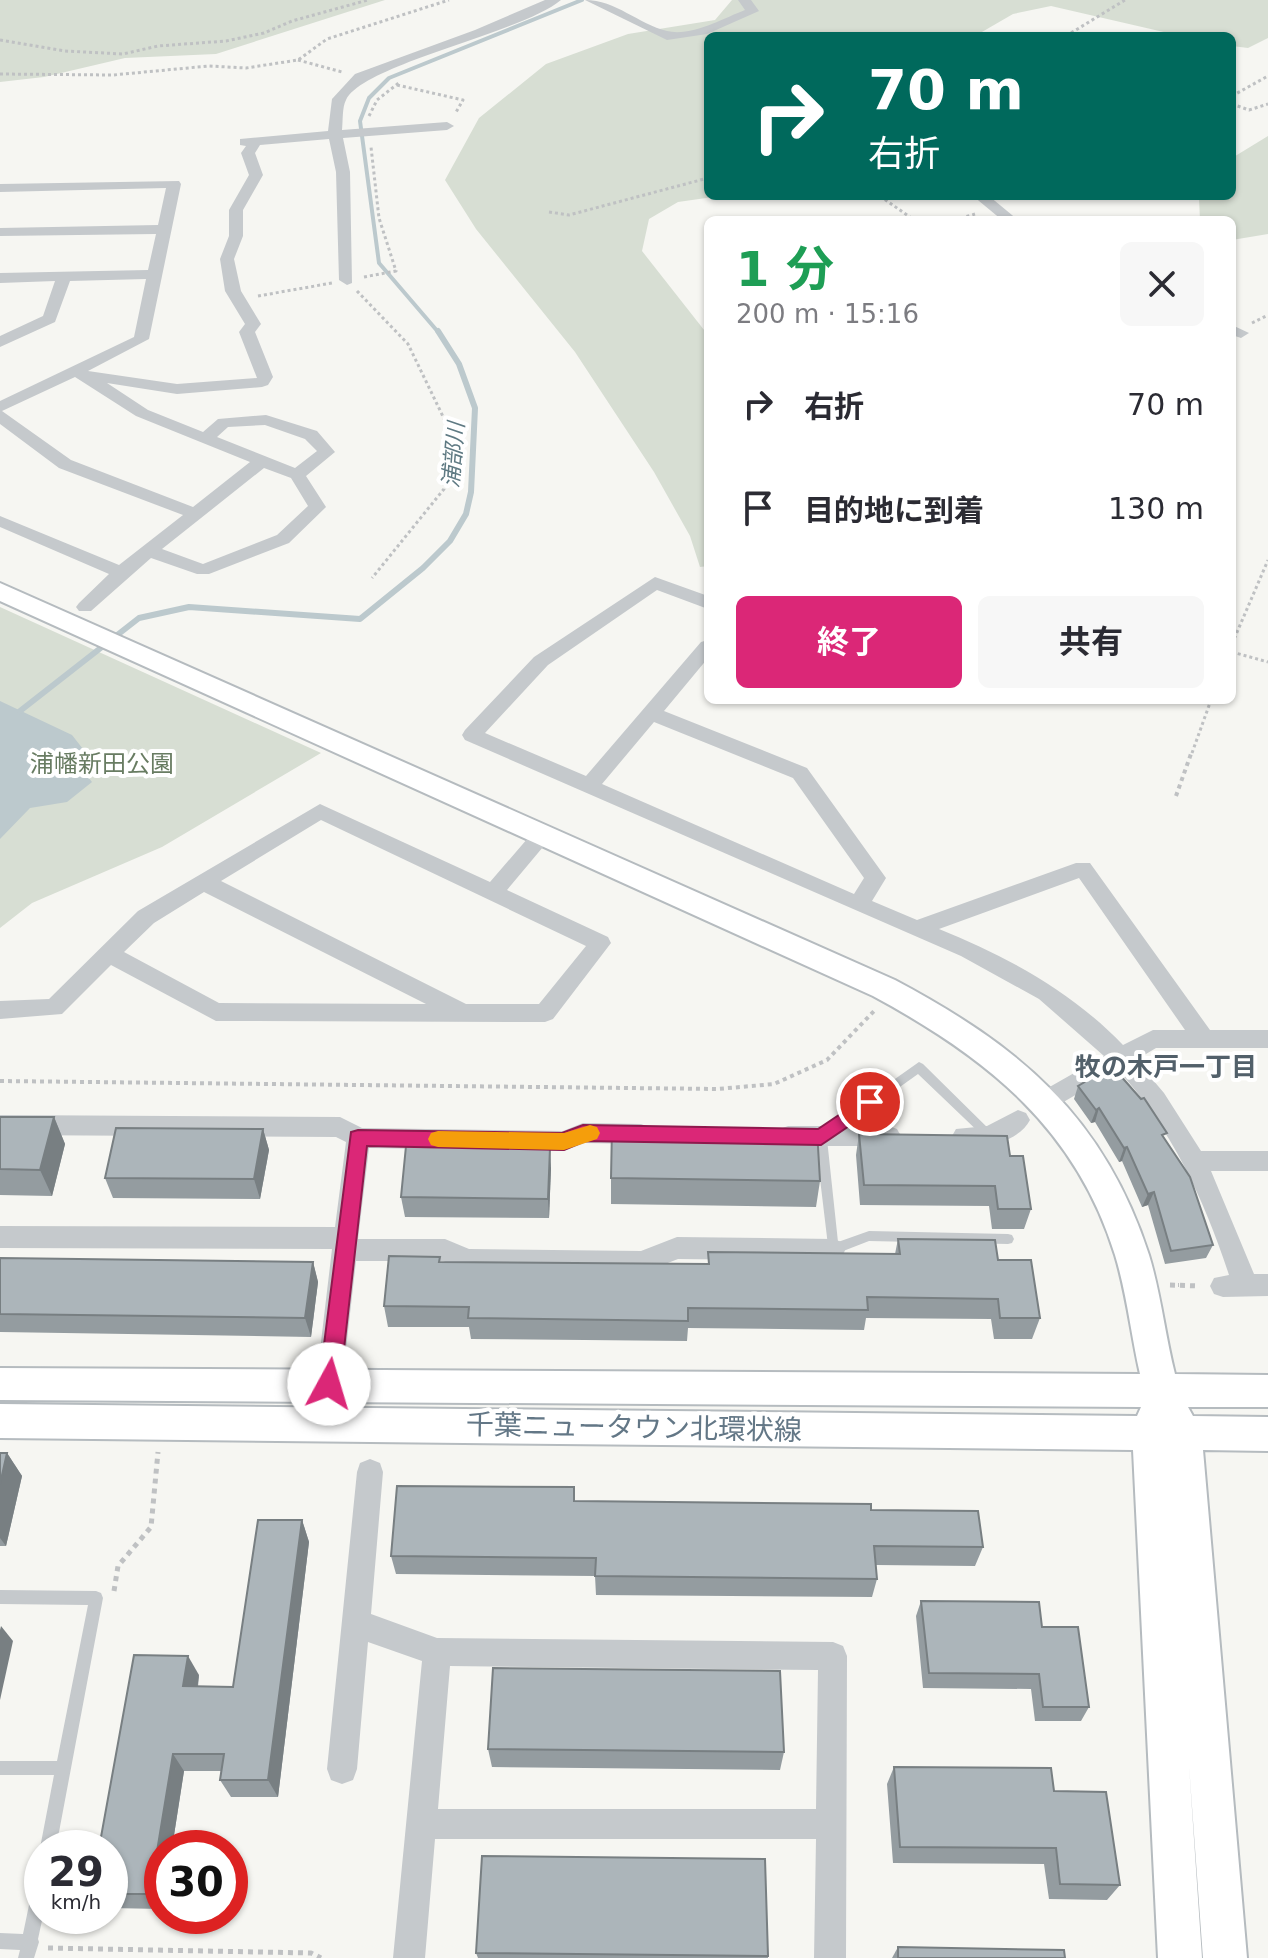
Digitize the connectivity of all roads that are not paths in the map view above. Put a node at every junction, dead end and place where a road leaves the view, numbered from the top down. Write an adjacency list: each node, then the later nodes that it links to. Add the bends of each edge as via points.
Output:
1 (555, 0): 5 (street, via 360,77 339,99)
2 (591, 0): 3 (street, via 667,36 703,31 753,11)
3 (744, 0)
4 (447, 126): 5 (street)
5 (335, 134): 14 (street, via 343,172); 16 (street, via 249,141 256,175 236,210 236,236 227,259 233,291 253,324 247,332 265,377 262,382 177,389)
6 (0, 188): 9 (street, via 174,184)
7 (985, 200): 8 (street)
8 (1006, 216)
9 (164, 229): 10 (street); 11 (street)
10 (0, 232)
11 (155, 274): 12 (street); 16 (street, via 141,339)
12 (64, 276): 13 (street); 15 (street, via 50,319)
13 (0, 278)
14 (347, 280)
15 (0, 342)
16 (79, 372): 17 (street); 19 (street, via 142,413)
17 (0, 407)
18 (0, 416): 22 (street, via 65,464)
19 (205, 439): 20 (street); 21 (street, via 224,422 266,420 311,435 327,452)
20 (262, 461): 21 (street); 22 (street)
21 (297, 475): 24 (street, via 317,507 283,539 203,570)
22 (196, 514): 24 (street)
23 (0, 521): 25 (street)
24 (149, 551): 25 (street)
25 (121, 573): 28 (street)
26 (0, 591): 32 (street)
27 (704, 601): 31 (street, via 655,583 541,661 472,735)
28 (85, 607)
29 (704, 651): 30 (street)
30 (651, 713): 31 (street); 35 (street, via 800,773 875,878)
31 (589, 786): 35 (street)
32 (541, 836): 34 (street); 43 (street, via 943,1017)
33 (202, 881): 34 (street, via 320,811); 37 (street, via 146,917); 39 (street)
34 (493, 893): 39 (street, via 600,943 545,1013)
35 (859, 904): 36 (street)
36 (915, 929): 40 (street, via 1083,868); 42 (street, via 1039,989 1069,1009)
37 (109, 954): 38 (street, via 54,1008); 39 (street, via 216,1012)
38 (0, 1010)
39 (465, 1013)
40 (1204, 1039): 41 (street); 42 (street, via 1153,1039)
41 (1268, 1039)
42 (1121, 1060): 43 (street); 53 (street, via 1174,1123)
43 (1047, 1100): 62 (street, via 1088,1157 1117,1217 1131,1253)
44 (1018, 1120): 50 (street)
45 (0, 1125): 52 (street, via 340,1127)
46 (663, 1134): 52 (street, via 583,1133 564,1141)
47 (758, 1136): 51 (street)
48 (914, 1136): 51 (street)
49 (944, 1136): 50 (street)
50 (990, 1136): 51 (lane, via 919,1067)
51 (821, 1137): 58 (lane)
52 (358, 1138): 57 (street)
53 (1196, 1161): 54 (street); 59 (street, via 1230,1236)
54 (1268, 1161)
55 (0, 1237): 57 (street)
56 (1008, 1239): 58 (lane, via 869,1236)
57 (345, 1244): 58 (street, via 445,1250 467,1260 642,1262 677,1248); 61 (street)
58 (833, 1250)
59 (1245, 1286)
60 (0, 1384): 61 (street, 千葉ニュータウン北環状線)
61 (329, 1384): 62 (street, 千葉ニュータウン北環状線)
62 (1162, 1391): 63 (street, 千葉ニュータウン北環状線); 65 (street)
63 (1268, 1391)
64 (0, 1421): 65 (street, 千葉ニュータウン北環状線)
65 (1166, 1433): 66 (street, 千葉ニュータウン北環状線); 81 (street); 82 (street)
66 (1268, 1434)
67 (370, 1472): 69 (street)
68 (0, 1597): 72 (lane, via 96,1598)
69 (356, 1623): 70 (street); 73 (street)
70 (437, 1652): 74 (street); 75 (street, via 833,1656)
71 (0, 1768): 72 (lane)
72 (64, 1768): 76 (lane)
73 (342, 1769)
74 (421, 1824): 75 (street); 79 (street)
75 (831, 1824): 80 (street)
76 (52, 1830)
77 (0, 1941): 78 (lane)
78 (34, 1949)
79 (409, 1958)
80 (830, 1958)
81 (1180, 1958)
82 (1225, 1958)

